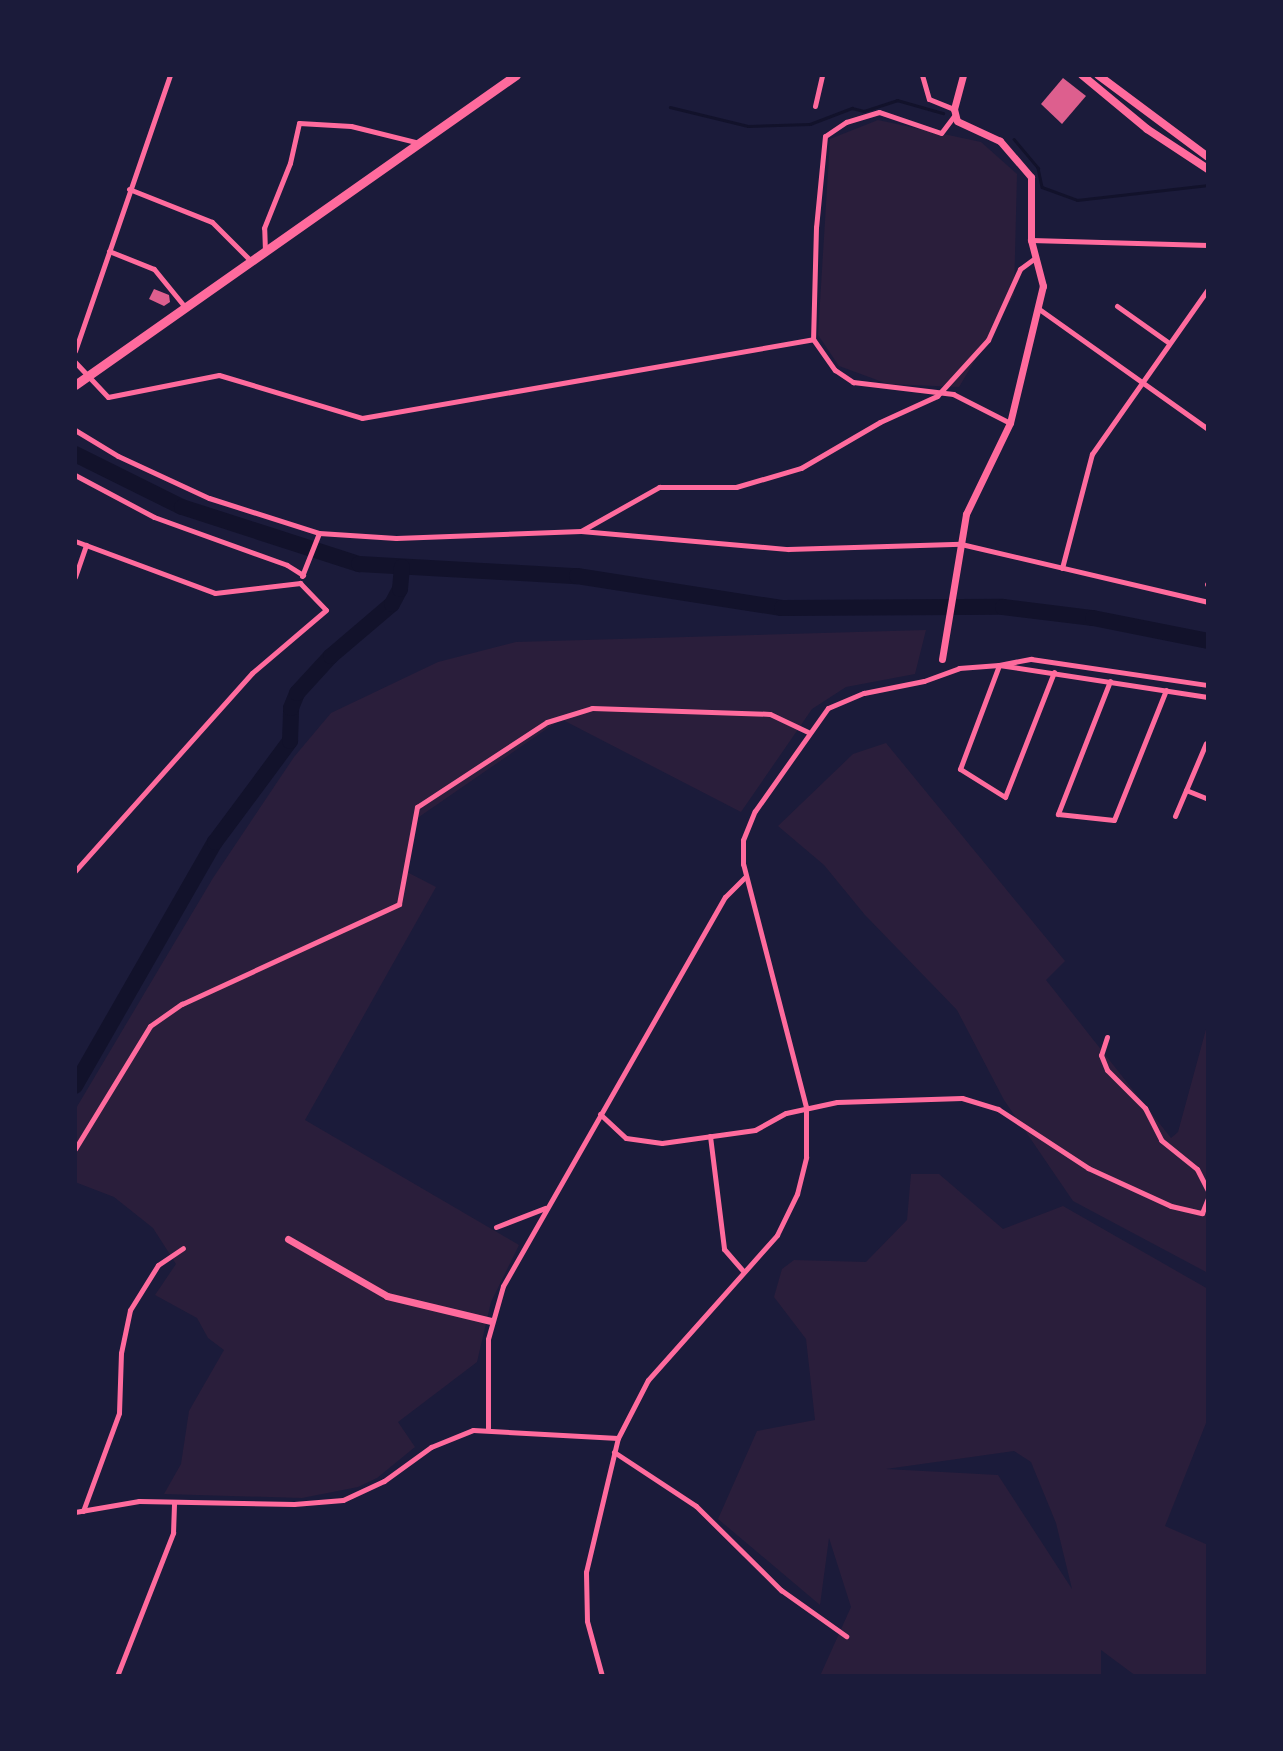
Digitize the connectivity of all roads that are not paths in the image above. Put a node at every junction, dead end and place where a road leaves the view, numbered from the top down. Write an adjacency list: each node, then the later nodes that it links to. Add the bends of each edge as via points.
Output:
1 (170, 75): 13 (street)
2 (516, 75): 10 (main road)
3 (822, 75): 8 (street)
4 (922, 75): 9 (street, via 929,99)
5 (963, 75): 9 (street)
6 (1082, 75): 12 (main road, via 1147,129)
7 (1098, 75): 11 (main road)
8 (815, 106)
9 (954, 113): 14 (street, via 959,122 992,136 1027,167 1032,188); 24 (street, via 941,133 879,112 846,122 825,136 816,228)
10 (419, 143): 17 (main road); 17 (street, via 351,126 299,123 290,163 264,228)
11 (1208, 157)
12 (1208, 169)
13 (129, 189): 16 (street); 19 (street, via 212,222)
14 (1031, 240): 15 (street); 18 (street)
15 (1208, 244)
16 (109, 251): 22 (street, via 154,269); 26 (street)
17 (265, 251): 19 (main road)
18 (1035, 258): 23 (street, via 1043,286); 31 (street, via 1020,269 988,340)
19 (251, 261): 22 (main road)
20 (1208, 289): 25 (street)
21 (1117, 306): 25 (street)
22 (185, 307): 28 (main road)
23 (1039, 309): 29 (street); 32 (street)
24 (813, 338): 28 (street, via 362,418 219,375 116,397 102,395); 31 (street, via 835,370 853,382)
25 (1169, 343): 29 (street)
26 (75, 351)
27 (75, 362): 28 (street)
28 (86, 377): 30 (main road)
29 (1142, 383): 33 (street); 41 (street, via 1092,454)
30 (75, 385)
31 (942, 392): 32 (street); 36 (street, via 800,468 736,487 659,487)
32 (1010, 423): 39 (street, via 970,502)
33 (1208, 429)
34 (75, 430): 37 (street, via 118,456 209,498)
35 (75, 475): 42 (street, via 154,517)
36 (581, 531): 37 (street, via 396,538); 39 (street, via 788,549)
37 (318, 535): 42 (street)
38 (75, 541): 40 (street)
39 (961, 544): 41 (street); 46 (street)
40 (86, 545): 43 (street); 44 (street, via 215,593)
41 (1062, 568): 45 (street)
42 (303, 575): 44 (street)
43 (75, 577)
44 (300, 583): 59 (street, via 326,610 251,673)
45 (1208, 601)
46 (942, 659): 49 (street)
47 (999, 665): 48 (street); 48 (street, via 960,769 1005,797); 49 (street); 51 (street, via 1031,659)
48 (1054, 672): 50 (street)
49 (936, 674): 54 (street, via 828,708)
50 (1110, 681): 52 (street); 52 (street, via 1059,814 1114,820)
51 (1208, 685)
52 (1166, 690): 53 (street)
53 (1208, 697)
54 (808, 732): 60 (street, via 747,827 742,852); 65 (street, via 770,714 592,708 547,722 417,807 399,904 182,1004 150,1026)
55 (1207, 742): 56 (street)
56 (1186, 790): 57 (street); 58 (street)
57 (1208, 799)
58 (1175, 816)
59 (75, 871)
60 (745, 877): 62 (street); 63 (street, via 725,897)
61 (1107, 1037): 66 (street, via 1101,1055 1107,1070 1145,1108 1161,1140 1197,1169)
62 (806, 1107): 64 (street, via 755,1130); 67 (street, via 919,1096 976,1100 1088,1168 1171,1206 1202,1213); 72 (street, via 806,1157 797,1194 777,1235)
63 (600, 1114): 64 (street, via 625,1138 663,1143); 68 (street)
64 (710, 1136): 72 (street, via 724,1249)
65 (75, 1149)
66 (1208, 1191)
67 (1208, 1198)
68 (545, 1208): 69 (street); 73 (street, via 513,1265)
69 (496, 1227)
70 (288, 1239): 73 (street, via 387,1296)
71 (183, 1248): 78 (street, via 158,1265 130,1310 121,1353 119,1413)
72 (744, 1272): 75 (street, via 648,1380)
73 (491, 1321): 74 (street, via 486,1359)
74 (488, 1429): 75 (street); 77 (street, via 453,1436 384,1481 342,1500)
75 (618, 1438): 76 (street)
76 (614, 1452): 80 (street, via 696,1506 764,1576); 82 (street, via 591,1539 584,1599)
77 (174, 1502): 78 (street, via 118,1502); 81 (street, via 173,1533)
78 (83, 1511): 79 (street)
79 (75, 1512)
80 (846, 1636)
81 (117, 1676)
82 (602, 1676)

